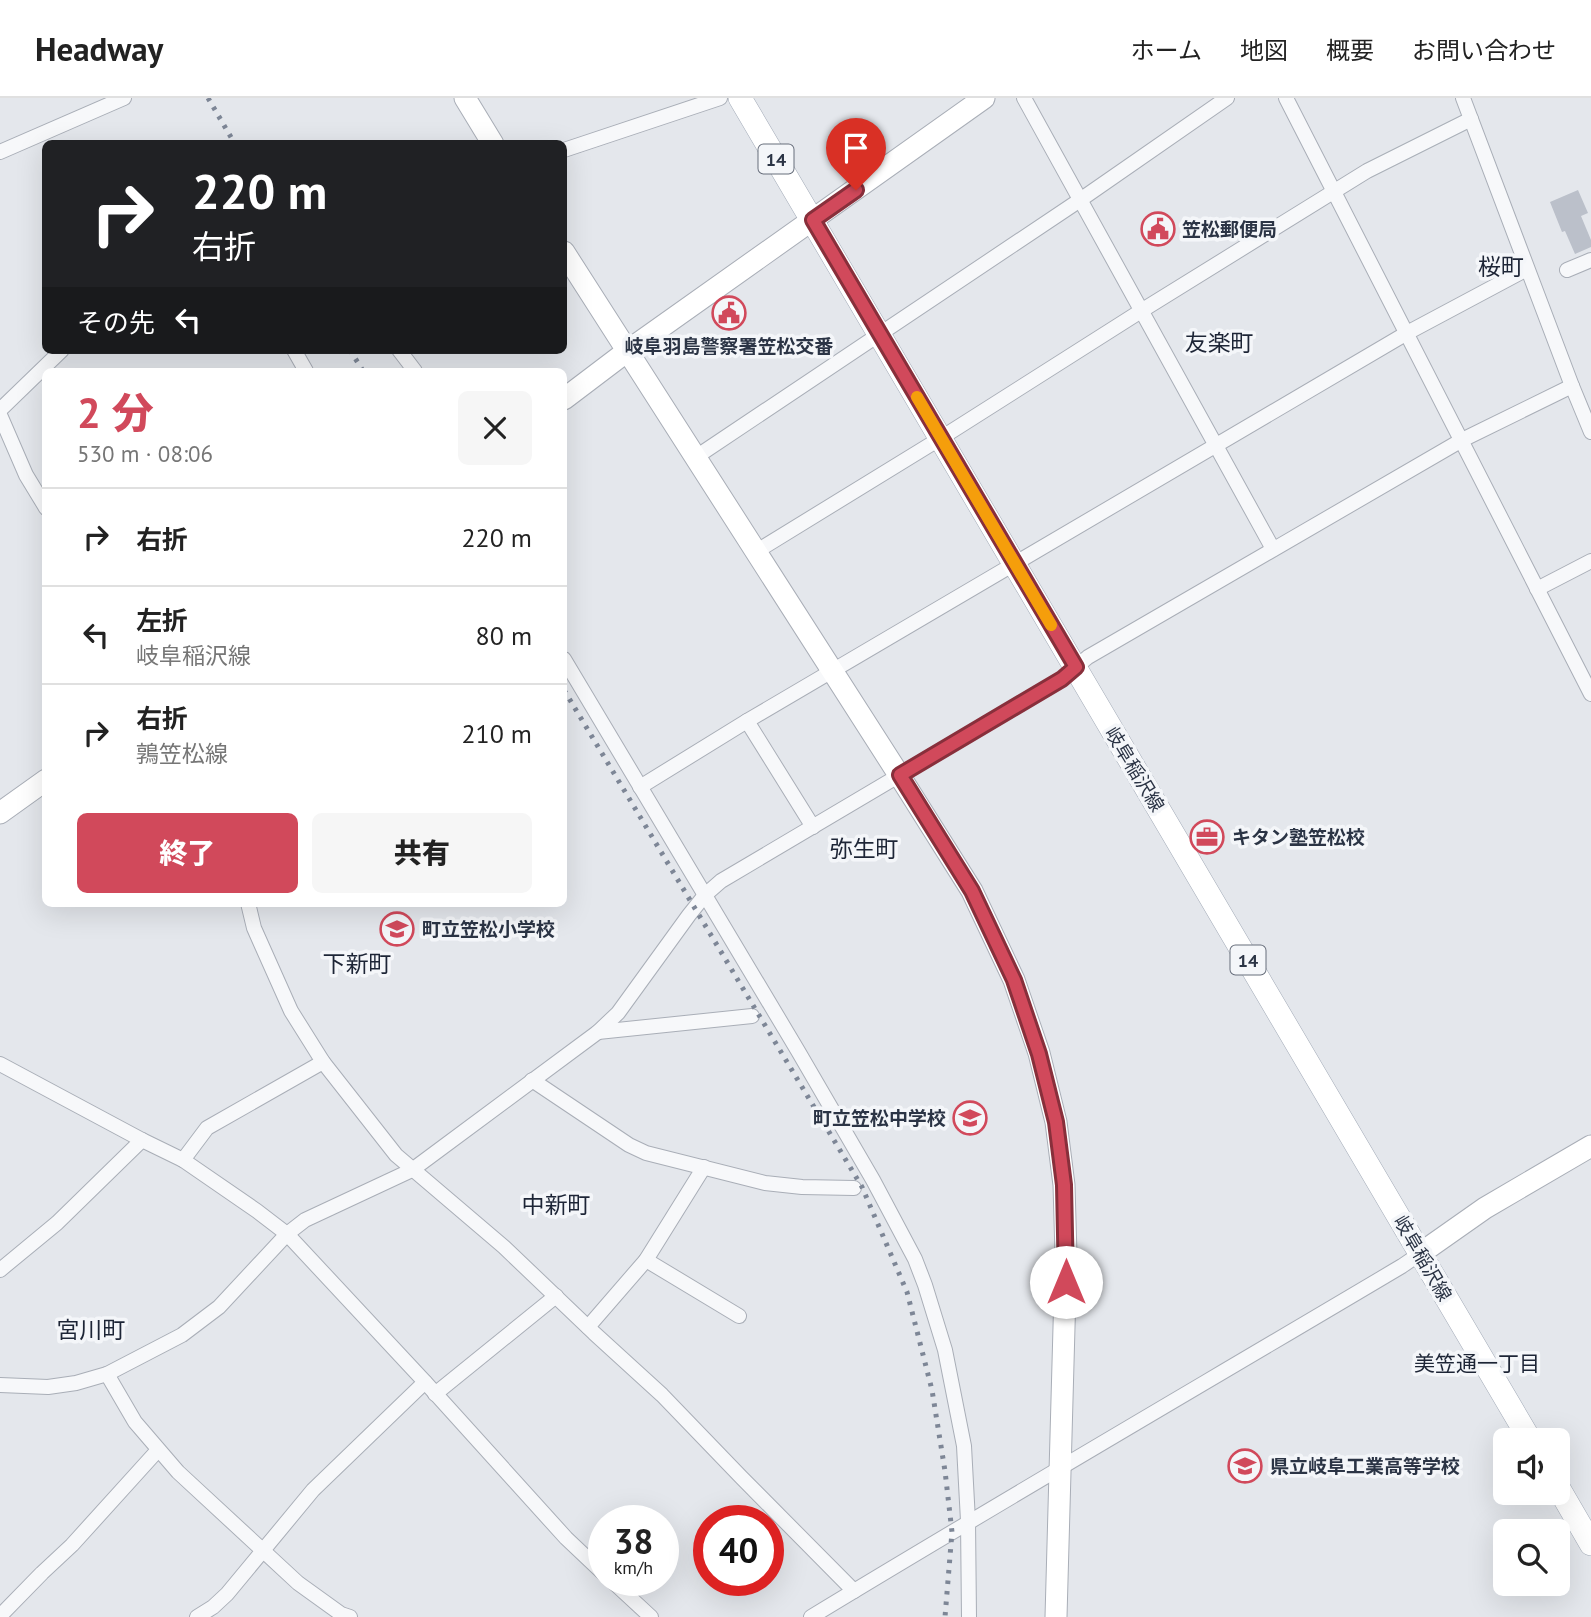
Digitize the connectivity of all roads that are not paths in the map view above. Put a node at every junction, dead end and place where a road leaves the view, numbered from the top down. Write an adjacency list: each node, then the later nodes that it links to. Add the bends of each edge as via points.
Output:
1 (124, 98): 13 (street)
2 (465, 98): 11 (street)
3 (720, 98): 12 (street)
4 (740, 98): 16 (main road, 岐阜稲沢線 / 14)
5 (984, 98): 16 (street)
6 (1024, 98): 15 (street)
7 (1227, 98): 15 (street)
8 (1286, 98): 14 (street)
9 (1463, 98): 10 (street)
10 (1471, 119): 14 (street); 19 (street)
11 (491, 140)
12 (567, 149)
13 (0, 152)
14 (1334, 191): 21 (street); 22 (street)
15 (1080, 200): 21 (street); 23 (street)
16 (813, 220): 23 (main road, 岐阜稲沢線 / 14); 24 (street)
17 (567, 257): 24 (street)
18 (1591, 260): 20 (street)
19 (1527, 269): 22 (street); 30 (street)
20 (1567, 270)
21 (1142, 311): 34 (street); 36 (street)
22 (1407, 333): 35 (street); 36 (street)
23 (880, 334): 34 (main road, 岐阜稲沢線 / 14); 37 (street)
24 (626, 352): 31 (street); 37 (street)
25 (58, 354): 27 (street)
26 (402, 354): 28 (street)
27 (44, 368)
28 (413, 368)
29 (42, 370): 32 (street)
30 (1572, 386): 33 (street); 35 (street)
31 (567, 396)
32 (0, 413): 38 (street)
33 (1591, 432)
34 (941, 438): 40 (street); 42 (main road, 岐阜稲沢線 / 14)
35 (1462, 440): 39 (street); 43 (street)
36 (1215, 445): 39 (street); 42 (street)
37 (696, 457): 40 (street)
38 (42, 501)
39 (1273, 550): 45 (street)
40 (757, 551): 46 (street)
41 (1591, 561): 43 (street)
42 (1015, 564): 45 (main road, 岐阜稲沢線 / 14); 46 (street)
43 (1537, 589): 47 (street)
44 (567, 664): 51 (street)
45 (1076, 667): 49 (street); 68 (main road, 岐阜稲沢線 / 14)
46 (832, 671): 48 (street); 49 (street)
47 (1591, 694)
48 (747, 721): 51 (street); 53 (street)
49 (900, 775): 53 (street); 80 (street, via 972,891 1014,980 1053,1111 1064,1185 1066,1255)
50 (42, 783): 52 (street)
51 (640, 787): 54 (street)
52 (0, 813)
53 (813, 827): 54 (street)
54 (705, 895): 57 (street, via 618,1013); 82 (street, via 915,1259 945,1350 964,1446)
55 (249, 907): 58 (street, via 291,1011)
56 (752, 1016): 57 (street)
57 (598, 1032): 60 (street)
58 (323, 1062): 63 (street, via 207,1128); 65 (street)
59 (0, 1064): 61 (street)
60 (532, 1080): 64 (street, via 629,1145); 65 (street)
61 (142, 1140): 63 (street); 70 (street, via 57,1223)
62 (1591, 1146): 68 (street, via 1485,1208)
63 (183, 1160): 67 (street)
64 (704, 1167): 66 (street, via 765,1182); 69 (street)
65 (412, 1170): 67 (street, via 305,1220); 71 (street)
66 (854, 1188)
67 (288, 1234): 74 (street, via 219,1307 182,1335); 75 (street)
68 (1420, 1253): 78 (main road, 岐阜稲沢線 / 14); 80 (street)
69 (646, 1260): 72 (street); 73 (street)
70 (0, 1270)
71 (556, 1296): 73 (street); 77 (street)
72 (739, 1316)
73 (588, 1327): 86 (street, via 662,1395)
74 (107, 1374): 76 (street, via 48,1387); 79 (street)
75 (425, 1382): 77 (street); 84 (street, via 313,1490)
76 (0, 1385)
77 (435, 1394): 85 (street)
78 (1523, 1428)
79 (158, 1450): 84 (street); 88 (street)
80 (1061, 1467): 82 (street); 94 (street)
81 (1570, 1505): 83 (main road)
82 (968, 1521): 86 (street); 93 (street)
83 (1588, 1532)
84 (262, 1550): 89 (street, via 227,1594); 90 (street, via 298,1583)
85 (588, 1559)
86 (854, 1591): 92 (street)
87 (628, 1596): 91 (street)
88 (0, 1616)
89 (197, 1617)
90 (350, 1617)
91 (651, 1617)
92 (811, 1617)
93 (969, 1617)
94 (1056, 1617)

